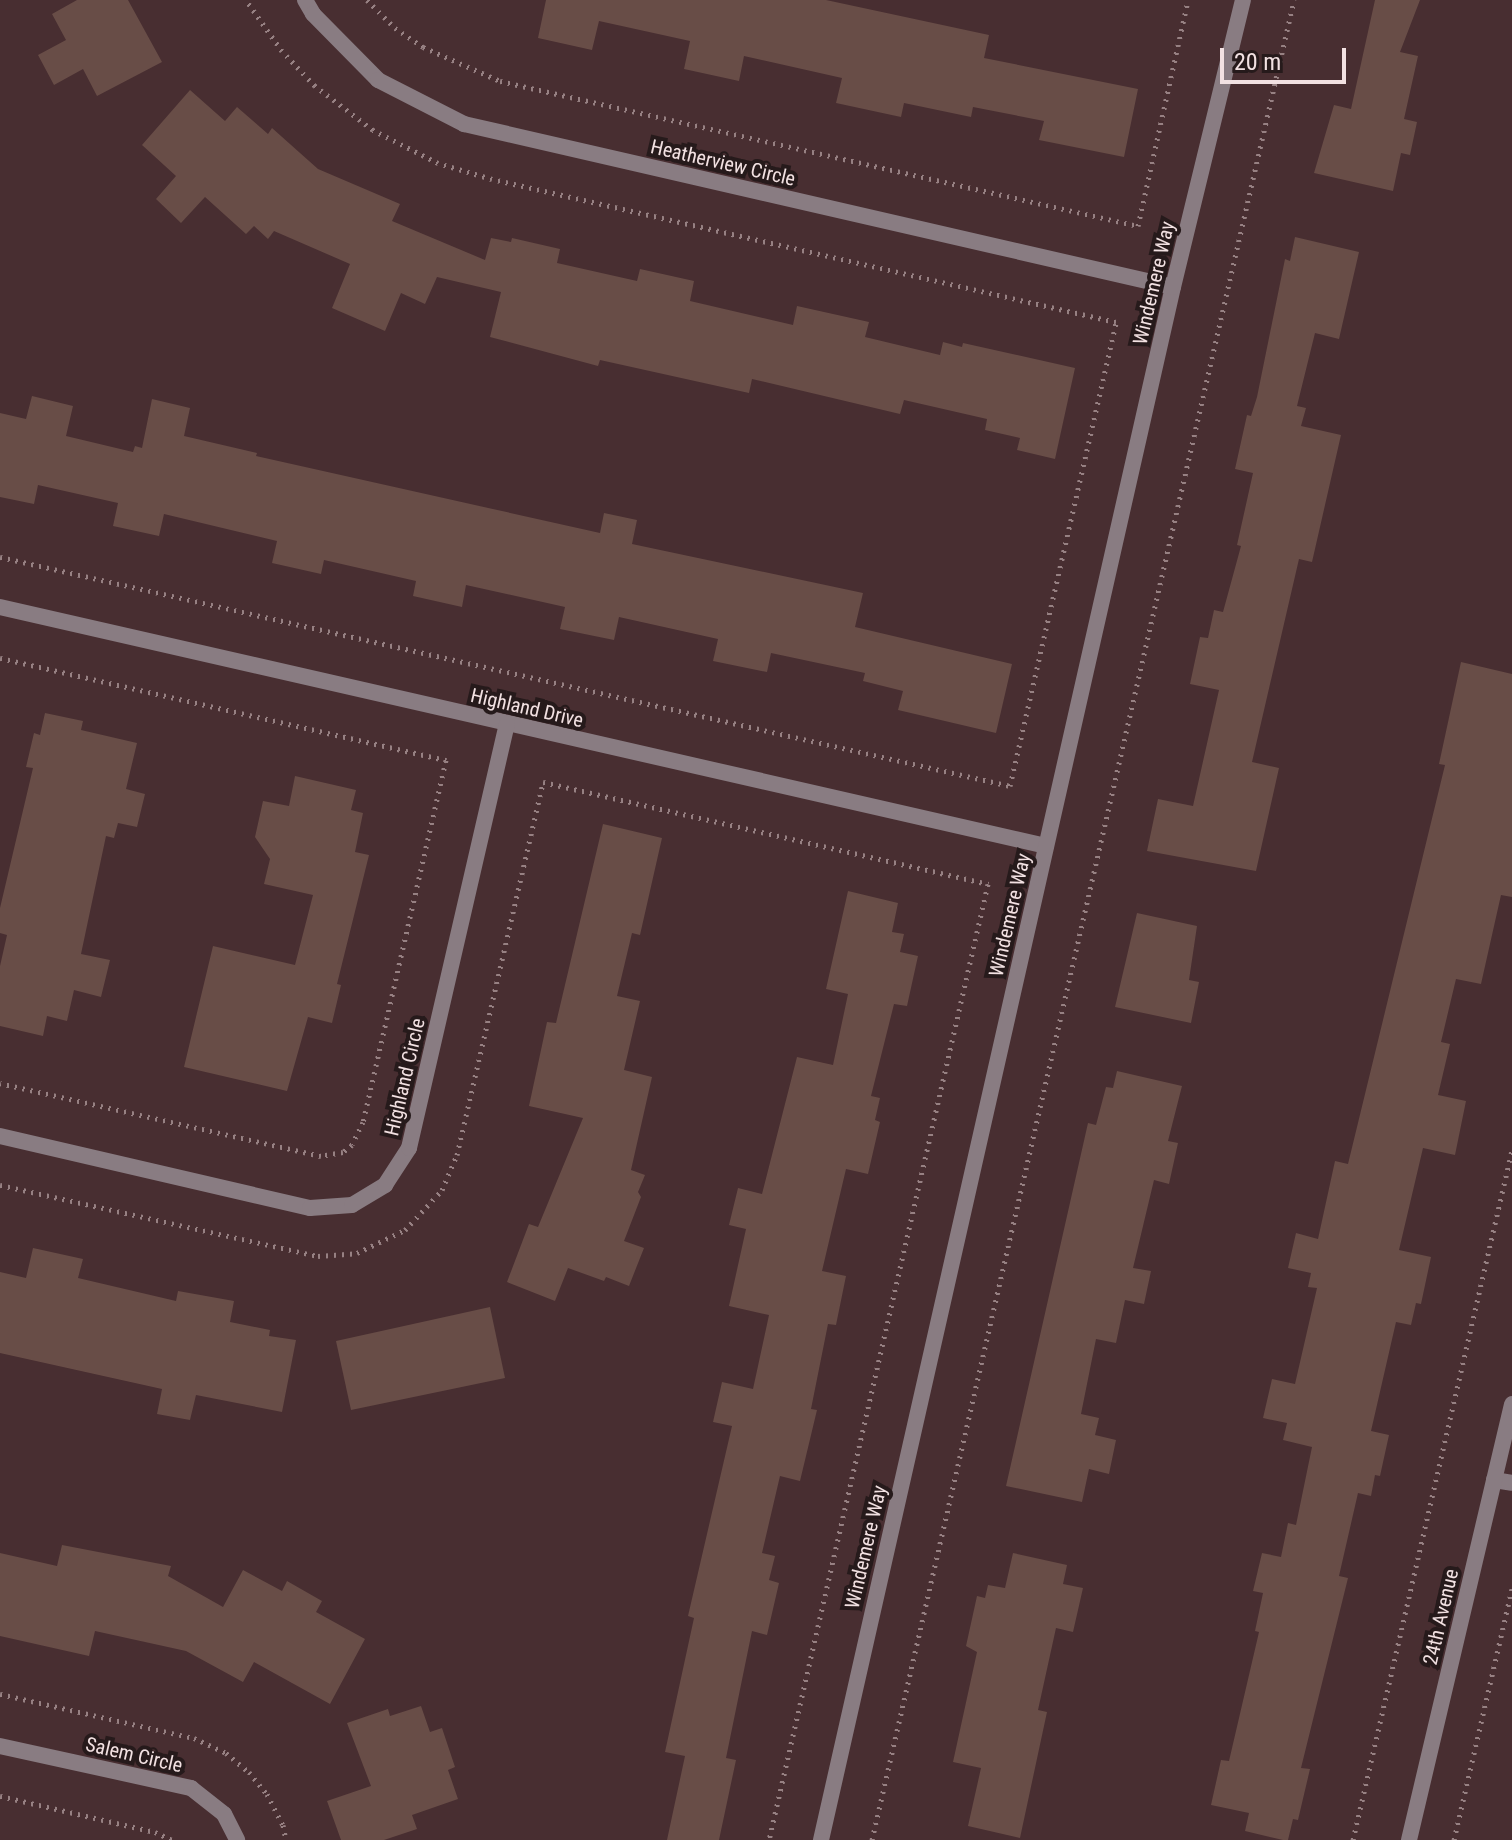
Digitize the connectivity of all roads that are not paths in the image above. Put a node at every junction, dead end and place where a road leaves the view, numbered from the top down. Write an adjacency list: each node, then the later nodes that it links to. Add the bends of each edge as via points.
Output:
1 (305, 0): 3 (street, Heatherview Circle, via 378,80 464,124)
2 (1243, 0): 3 (street, Windemere Way)
3 (1173, 287): 6 (street, Windemere Way)
4 (0, 607): 5 (street, Highland Drive)
5 (507, 724): 6 (street, Highland Drive); 7 (street, Highland Circle, via 409,1148 385,1185 352,1205 310,1208)
6 (1046, 846): 13 (street, Windemere Way)
7 (0, 1136)
8 (1512, 1404): 9 (street, 24th Avenue)
9 (1494, 1480): 10 (street); 14 (street, 24th Avenue)
10 (1512, 1483)
11 (0, 1746): 12 (street, Salem Circle, via 191,1788 224,1814)
12 (237, 1840)
13 (821, 1840)
14 (1409, 1840)

